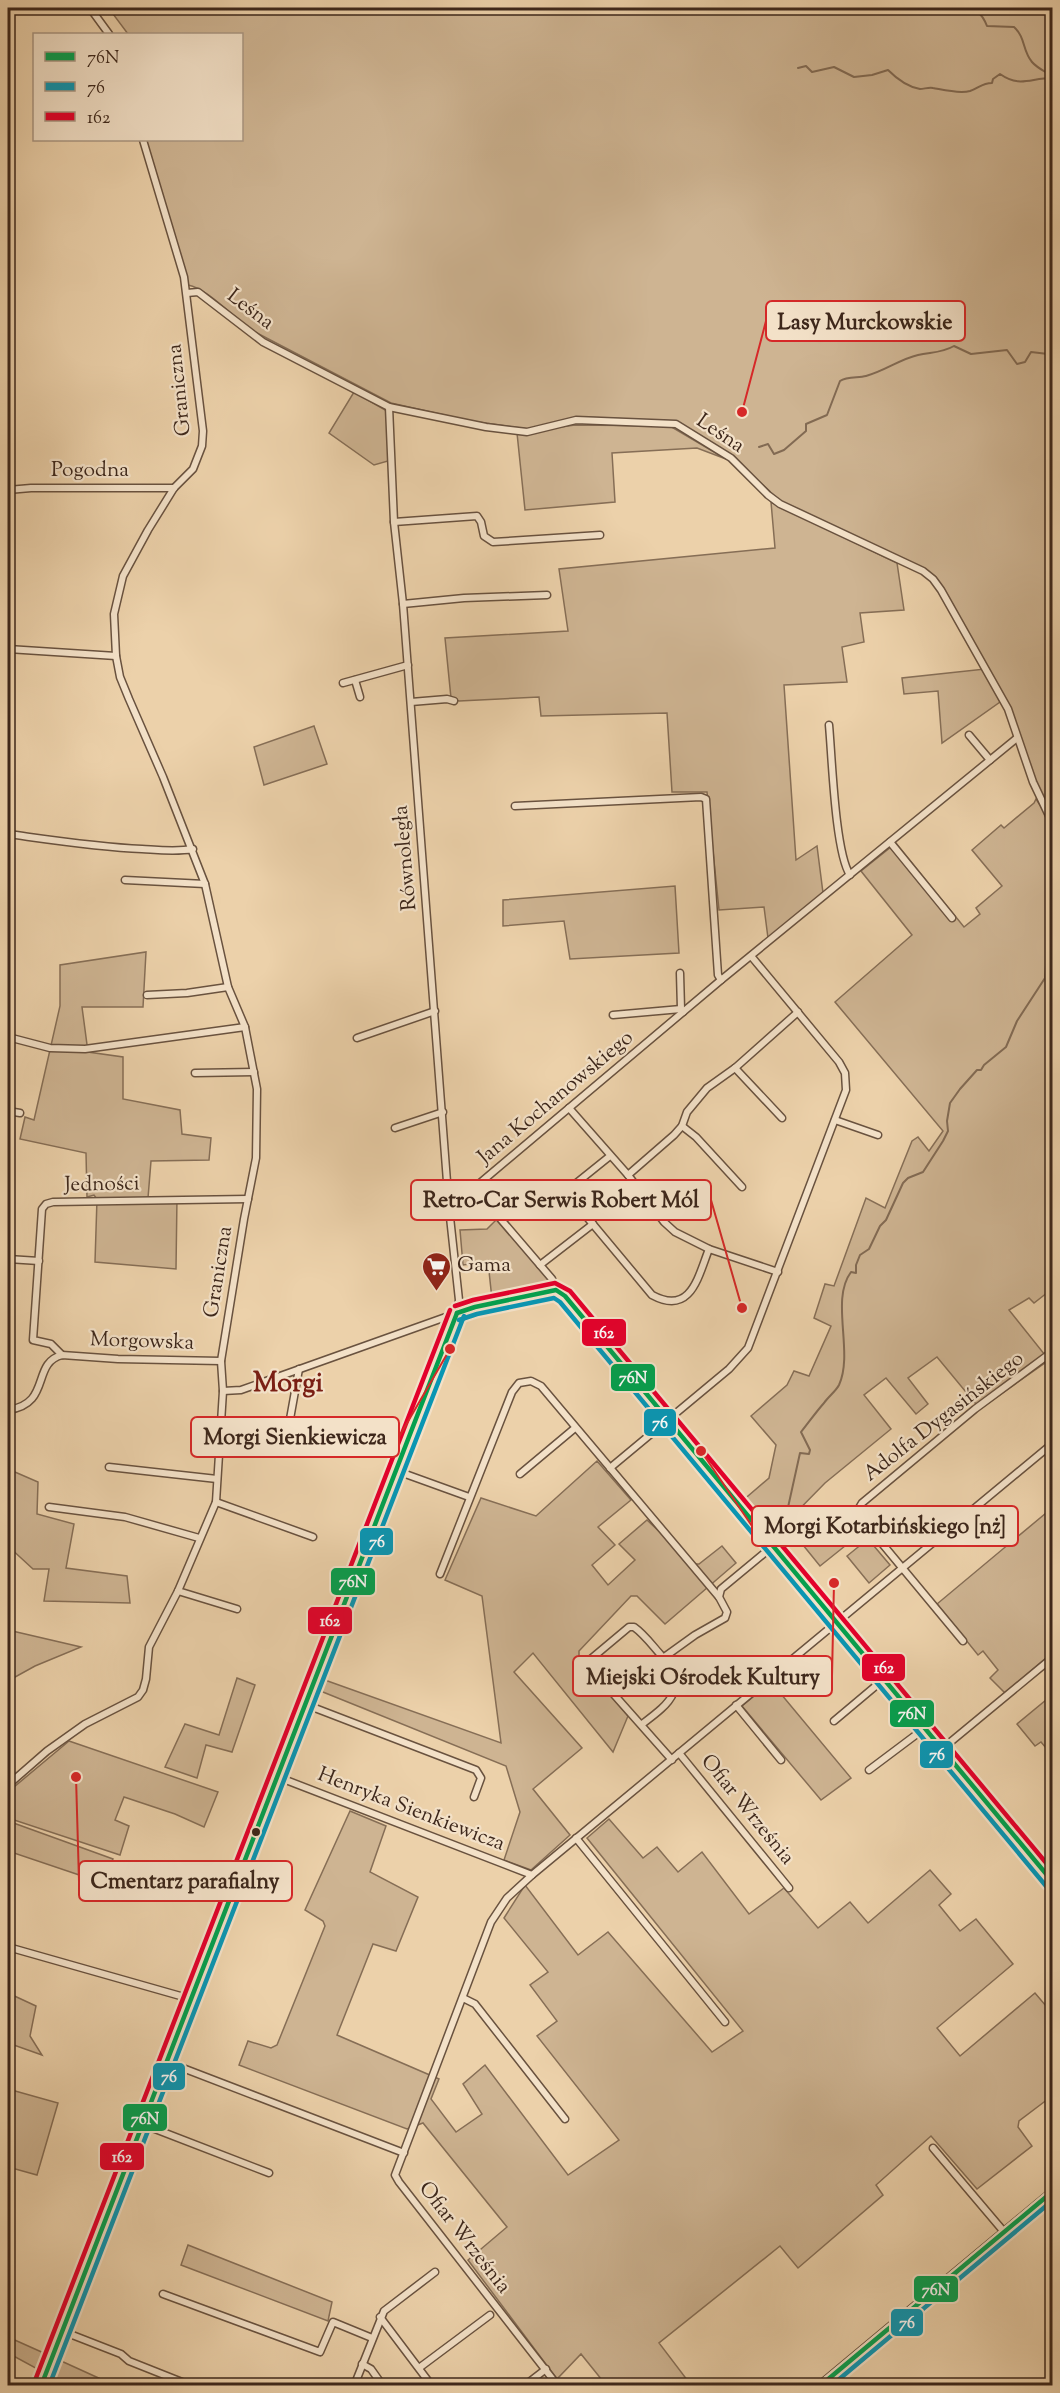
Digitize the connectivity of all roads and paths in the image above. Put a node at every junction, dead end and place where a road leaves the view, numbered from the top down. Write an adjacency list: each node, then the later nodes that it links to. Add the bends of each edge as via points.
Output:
1 (90, 8): 2 (street)
2 (108, 33)
3 (143, 141): 4 (street, Graniczna)
4 (187, 293): 5 (street, Leśna, via 198,292 263,342); 6 (street, Graniczna, via 203,438 193,469)
5 (389, 407): 8 (street, Równoległa); 22 (street, Leśna, via 527,432 576,420 676,424 731,458 780,504 933,579 1008,709)
6 (174, 488): 7 (street, Pogodna); 13 (street, Graniczna, via 123,576 114,614)
7 (8, 490)
8 (394, 522): 9 (street, via 477,516 484,536 493,542); 11 (street, Równoległa)
9 (600, 535)
10 (547, 595): 11 (street)
11 (403, 604): 14 (street, Równoległa)
12 (8, 649): 13 (street)
13 (116, 656): 28 (street, Graniczna, via 120,677)
14 (408, 665): 15 (street); 19 (street, Równoległa)
15 (355, 680): 16 (street); 17 (street)
16 (343, 683)
17 (360, 697)
18 (454, 701): 19 (street)
19 (411, 702): 38 (street, Równoległa)
20 (829, 725): 29 (street, via 838,825)
21 (969, 735): 23 (street)
22 (1017, 738): 23 (street, Jana Kochanowskiego); 25 (street, Leśna)
23 (990, 759): 27 (street, Jana Kochanowskiego)
24 (514, 806): 35 (street, via 706,799)
25 (1053, 822)
26 (8, 834): 28 (street, via 127,848)
27 (890, 842): 29 (street, Jana Kochanowskiego); 32 (street)
28 (193, 849): 31 (street, Graniczna)
29 (850, 875): 33 (street, Jana Kochanowskiego)
30 (125, 880): 31 (street)
31 (205, 884): 36 (street, Graniczna)
32 (952, 918)
33 (751, 956): 35 (street, Jana Kochanowskiego); 40 (street)
34 (680, 973): 39 (street)
35 (721, 980): 39 (street, Jana Kochanowskiego)
36 (228, 987): 37 (street); 42 (street, Graniczna)
37 (147, 995)
38 (435, 1011): 44 (street); 50 (street, Równoległa)
39 (682, 1011): 41 (street, Jana Kochanowskiego); 48 (street, Jana Kochanowskiego)
40 (798, 1012): 45 (street); 53 (street, via 845,1073 846,1090)
41 (613, 1015)
42 (245, 1027): 43 (street, via 85,1049 50,1048); 46 (street, Graniczna)
43 (8, 1037)
44 (357, 1038)
45 (735, 1068): 52 (street); 54 (street, via 707,1088 687,1112)
46 (254, 1072): 47 (street); 62 (street, Graniczna, via 256,1158)
47 (195, 1073)
48 (569, 1108): 57 (street); 60 (street, Jana Kochanowskiego)
49 (8, 1111): 51 (street)
50 (443, 1112): 55 (street); 63 (street, Równoległa)
51 (20, 1113)
52 (782, 1118)
53 (835, 1120): 56 (street); 70 (street)
54 (682, 1126): 58 (street); 59 (street)
55 (395, 1128)
56 (878, 1135)
57 (610, 1156): 58 (street); 61 (street)
58 (628, 1175): 66 (street, via 664,1222)
59 (742, 1187)
60 (474, 1188): 63 (street, Jana Kochanowskiego); 69 (street)
61 (566, 1192): 64 (street); 65 (street)
62 (248, 1199): 68 (street, Jedności, via 46,1204 42,1209); 75 (street, Graniczna)
63 (449, 1208): 72 (street, Równoległa)
64 (544, 1209)
65 (593, 1224): 66 (street, via 652,1295 668,1302 690,1294); 69 (street)
66 (709, 1249): 70 (street)
67 (8, 1259): 68 (street)
68 (39, 1261): 74 (street, Morgowska, via 33,1340 51,1344)
69 (540, 1265): 71 (street)
70 (778, 1272): 80 (street, via 748,1348)
71 (556, 1290): 72 (street); 80 (street)
72 (457, 1313): 76 (street); 85 (street)
73 (1053, 1352): 94 (street, Adolfa Dygasińskiego, via 975,1409 862,1503 860,1517)
74 (62, 1355): 75 (street, Morgowska); 78 (street, Morgowska, via 46,1364 33,1399)
75 (221, 1361): 77 (street, Graniczna)
76 (299, 1369): 77 (street, via 241,1390); 79 (street)
77 (223, 1391): 87 (street, Graniczna)
78 (8, 1410)
79 (290, 1419)
80 (668, 1420): 84 (street); 93 (street)
81 (575, 1428): 84 (street); 86 (street); 88 (street, via 541,1386 531,1381 519,1383)
82 (1053, 1444): 94 (street, Ofiar Września)
83 (109, 1467): 87 (street)
84 (610, 1468): 97 (street)
85 (397, 1471): 88 (street); 104 (street)
86 (520, 1474)
87 (217, 1479): 89 (street, Graniczna)
88 (469, 1497): 95 (street)
89 (216, 1502): 91 (street); 92 (street, Graniczna)
90 (49, 1507): 92 (street, via 125,1517)
91 (313, 1537)
92 (199, 1538): 96 (street, Graniczna)
93 (772, 1546): 97 (street, via 721,1589); 99 (street)
94 (902, 1568): 99 (street, Ofiar Września); 100 (street)
95 (440, 1574)
96 (177, 1591): 98 (street); 115 (street, Graniczna, via 149,1647 146,1679 138,1697 85,1724)
97 (719, 1597): 101 (street, via 727,1612 725,1618)
98 (237, 1609)
99 (836, 1622): 103 (street); 105 (street, Ofiar Września)
100 (963, 1641)
101 (663, 1658): 107 (street, via 670,1666 676,1690 663,1708); 107 (street, via 634,1627 629,1627 586,1663)
102 (1053, 1658): 109 (street)
103 (884, 1679): 106 (street); 108 (street)
104 (307, 1705): 114 (street); 116 (street, Henryka Sienkiewicza, via 476,1770 481,1778)
105 (736, 1705): 110 (street, Ofiar Września); 112 (street)
106 (834, 1721)
107 (641, 1725): 111 (street)
108 (925, 1728): 109 (street); 113 (street)
109 (942, 1749): 119 (street)
110 (679, 1754): 111 (street, Ofiar Września); 120 (street, Ofiar Września)
111 (672, 1760): 117 (street, Ofiar Września)
112 (781, 1760)
113 (869, 1770)
114 (278, 1778): 118 (street, Henryka Sienkiewicza); 123 (street)
115 (8, 1785)
116 (474, 1797)
117 (576, 1838): 118 (street, Ofiar Września); 124 (street)
118 (532, 1875): 122 (street, Ofiar Września, via 507,1898 492,1922)
119 (1053, 1881)
120 (789, 1888)
121 (8, 1947): 123 (street)
122 (463, 1998): 126 (street, via 475,2004); 129 (street, Ofiar Września)
123 (191, 1999): 125 (street)
124 (725, 2022)
125 (167, 2062): 127 (street); 129 (street)
126 (565, 2119)
127 (142, 2124): 130 (street); 137 (street)
128 (933, 2148): 132 (street)
129 (404, 2153): 141 (street, Ofiar Września, via 396,2175 399,2182)
130 (269, 2173)
131 (1053, 2192): 132 (street)
132 (1005, 2233): 149 (street)
133 (435, 2272): 136 (street)
134 (163, 2294): 138 (street, via 320,2352 333,2322)
135 (490, 2315): 140 (street)
136 (380, 2317): 138 (street); 140 (street)
137 (62, 2331): 142 (street); 143 (street)
138 (372, 2338): 139 (street)
139 (362, 2364): 144 (street); 145 (street)
140 (419, 2368): 146 (street)
141 (546, 2369): 147 (street); 148 (street, Ofiar Września)
142 (41, 2385)
143 (192, 2385)
144 (354, 2385)
145 (383, 2385)
146 (432, 2385)
147 (524, 2385)
148 (558, 2385)
149 (819, 2385)

